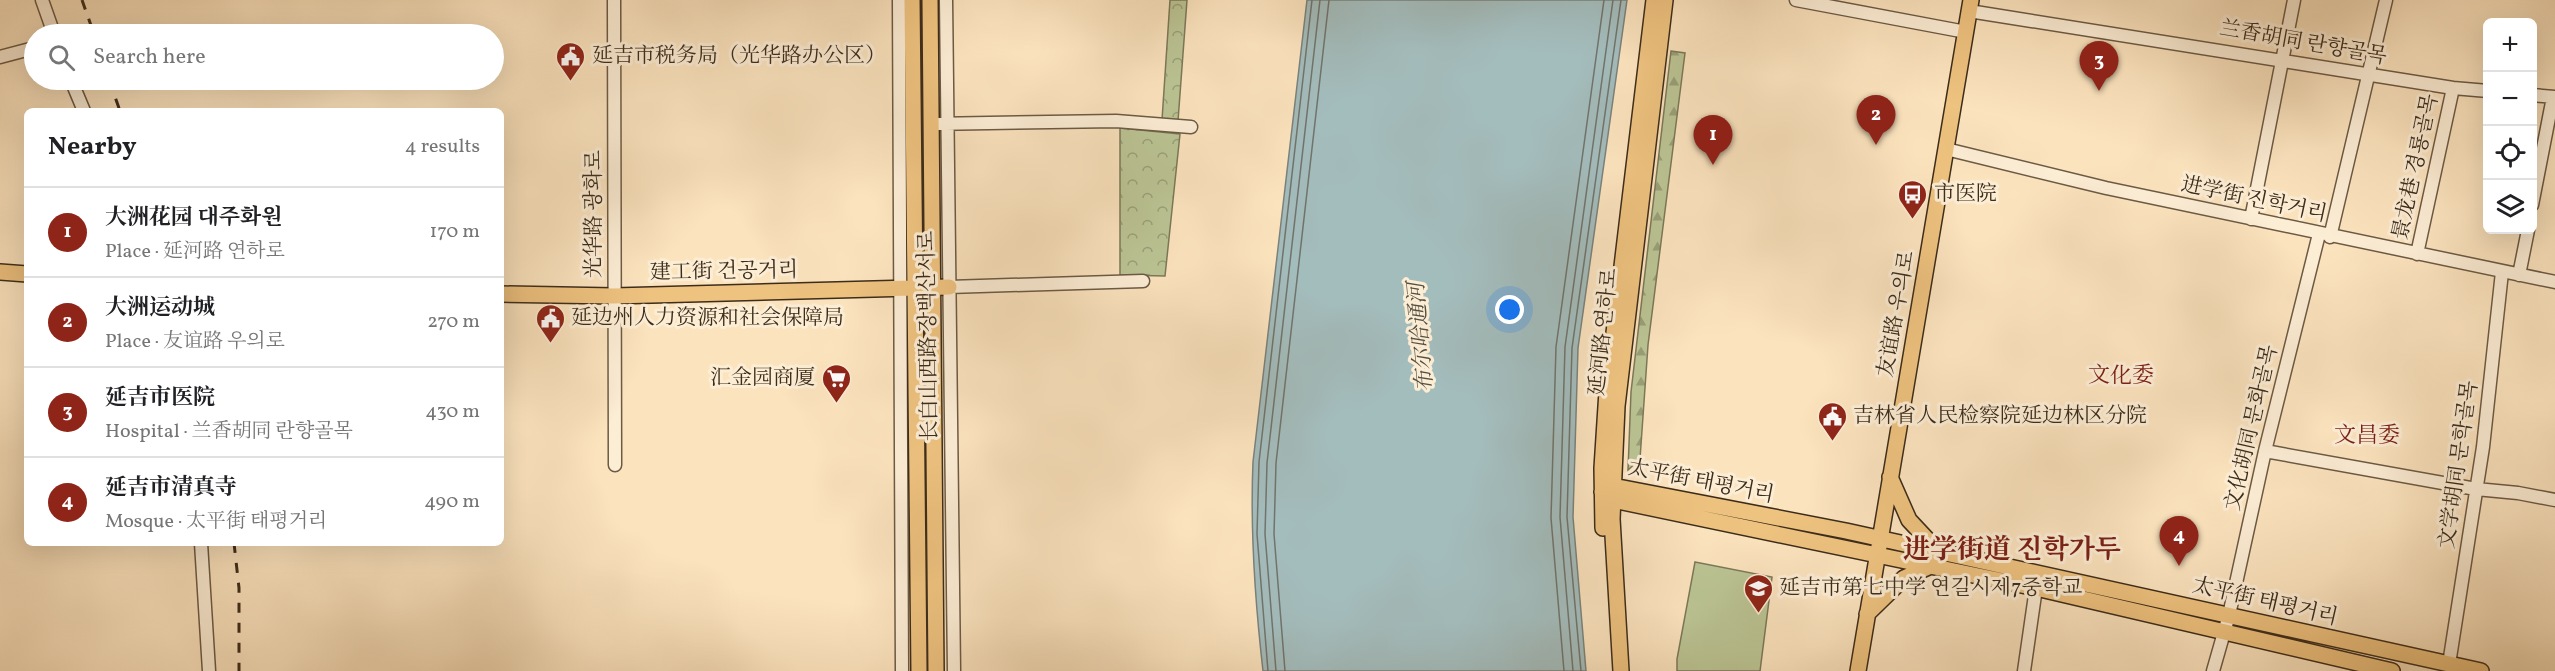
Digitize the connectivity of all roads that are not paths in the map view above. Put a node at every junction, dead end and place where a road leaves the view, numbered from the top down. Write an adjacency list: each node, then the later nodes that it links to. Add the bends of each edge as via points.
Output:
1 (42, 0): 13 (street)
2 (614, 0): 44 (street, 光华路 광화로)
3 (899, 0): 42 (street, 长白山西路 장백산서로)
4 (912, 0): 42 (main road, 长白山西路 장백산서로)
5 (930, 0): 25 (main road, 长白山西路 장백산서로)
6 (946, 0): 26 (street, 长白山西路 장백산서로)
7 (1654, 0): 49 (main road, 延河路 연하로, via 1610,365)
8 (1665, 0): 49 (main road, 延河路 연하로)
9 (1796, 0): 14 (street)
10 (2294, 0): 17 (street)
11 (2386, 0): 18 (street, 文化胡同 문화골목)
12 (1970, 5): 14 (main road, 友谊路 우의로); 17 (street, 兰香胡同 란향골목)
13 (50, 24)
14 (1966, 32): 28 (main road, 友谊路 우의로)
15 (24, 51): 16 (street)
16 (0, 57)
17 (2283, 60): 18 (street, 兰香胡同 란향골목); 30 (street)
18 (2370, 74): 19 (street, 兰香胡同 란향골목); 32 (street, 文化胡同 문화골목)
19 (2453, 88): 21 (street, 兰香胡同 란향골목); 33 (street, 景龙巷 경룡골목)
20 (75, 90): 24 (street)
21 (2483, 91)
22 (2537, 95): 23 (street)
23 (2554, 97): 29 (street)
24 (83, 108)
25 (931, 124): 26 (street); 40 (main road, 长白山西路 장백산서로)
26 (948, 124): 27 (street, via 1116,121); 41 (street, 长白山西路 장백산서로)
27 (1191, 127)
28 (1946, 149): 30 (street, 进学街 진학거리); 47 (main road, 友谊路 우의로)
29 (2537, 180)
30 (2251, 219): 32 (street, 进学街 진학거리)
31 (2527, 234): 37 (street)
32 (2325, 236): 33 (street, 进学街 진학거리); 45 (street, 文化胡同 문화골목)
33 (2417, 254): 35 (street, 进学街 진학거리)
34 (0, 272): 36 (main road)
35 (2502, 272): 37 (street, 进学街 진학거리); 48 (street, 文学胡同 문학골목)
36 (24, 274)
37 (2519, 275): 39 (street, 进学街 진학거리)
38 (1143, 281): 41 (street)
39 (2555, 282)
40 (932, 287): 41 (main road, 建工街 건공거리); 42 (main road, 建工街 건공거리); 62 (main road, 长白山西路 장백산서로)
41 (949, 287): 63 (street, 长白山西路 장백산서로)
42 (907, 289): 44 (main road, 建工街 건공거리); 60 (street, 长白山西路 장백산서로); 61 (main road, 长白山西路 장백산서로)
43 (504, 294): 44 (main road, 建工街 건공거리)
44 (614, 296): 46 (street, 光华路 광화로)
45 (2265, 451): 48 (street); 56 (street, 文化胡同 문화골목)
46 (615, 465)
47 (1890, 477): 52 (main road, 友谊路 우의로); 53 (main road, via 1909,520)
48 (2476, 489): 50 (street); 58 (street, 文学胡同 문학골목)
49 (1609, 493): 52 (main road, 太平街 태평거리); 64 (main road, 延河路 연하로); 65 (main road, 延河路 연하로)
50 (2555, 500)
51 (201, 546): 59 (street)
52 (1878, 546): 53 (main road, 太平街 태평거리); 55 (main road, 友谊路 우의로)
53 (1935, 558): 54 (main road, 太平街 태평거리); 55 (main road, via 1904,578); 56 (main road, 太平街 태평거리)
54 (2036, 588): 57 (main road, 太平街 태평거리); 67 (street)
55 (1867, 614): 66 (main road, 友谊路 우의로)
56 (2229, 615): 57 (street, 文化胡同 문화골목); 58 (main road, 太平街 태평거리)
57 (2224, 632): 68 (street, 文化胡同 문화골목); 69 (main road, 太平街 태평거리)
58 (2449, 664): 70 (main road, 太平街 태평거리)
59 (209, 671)
60 (902, 671)
61 (919, 671)
62 (936, 671)
63 (954, 671)
64 (1611, 671)
65 (1621, 671)
66 (1858, 671)
67 (2024, 671)
68 (2213, 671)
69 (2392, 671)
70 (2481, 671)

